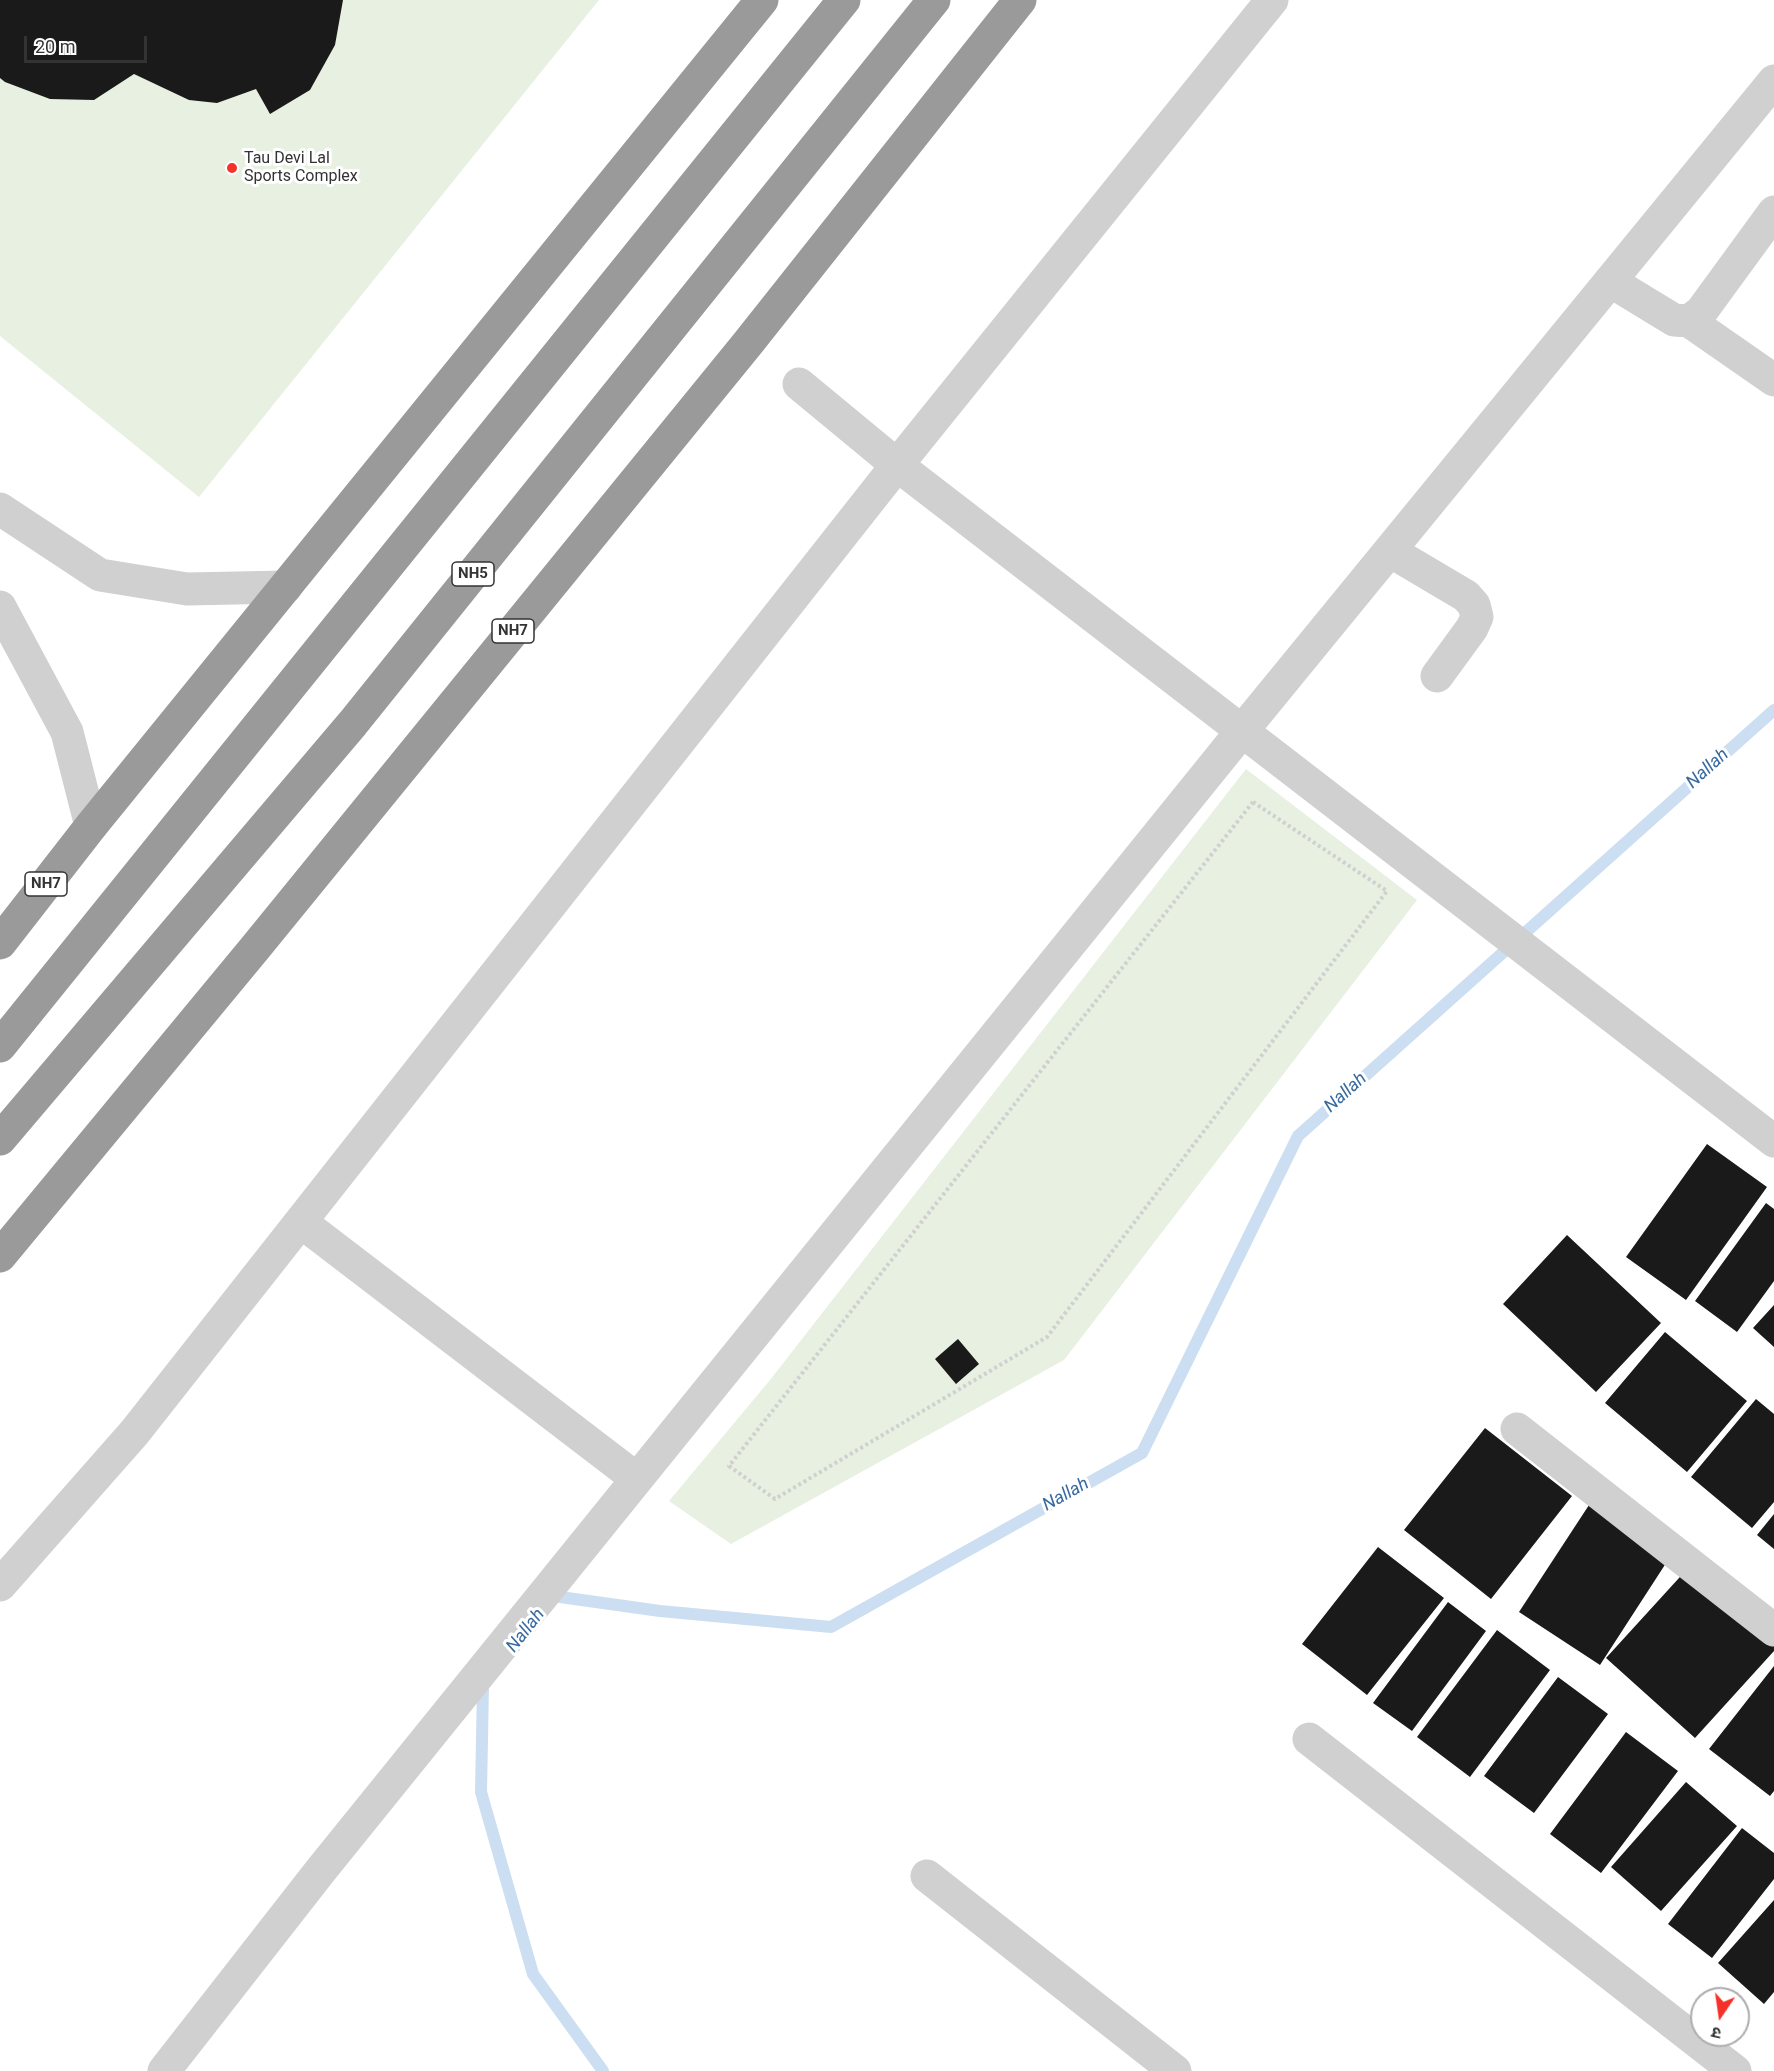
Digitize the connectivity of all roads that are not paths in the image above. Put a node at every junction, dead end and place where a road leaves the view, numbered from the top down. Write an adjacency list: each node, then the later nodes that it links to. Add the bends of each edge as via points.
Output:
1 (762, 0): 15 (highway, NH7)
2 (844, 0): 21 (highway)
3 (934, 0): 22 (highway, NH5, via 353,723)
4 (1020, 0): 25 (highway, NH7, via 748,343)
5 (1272, 0): 12 (street)
6 (1774, 81): 8 (street)
7 (1774, 212): 9 (street, via 1701,312)
8 (1610, 282): 9 (street, via 1674,320); 14 (street)
9 (1689, 321): 10 (street)
10 (1774, 380)
11 (799, 384): 12 (street)
12 (897, 465): 18 (street); 24 (street)
13 (0, 509): 15 (street, via 100,575 187,589)
14 (1390, 551): 17 (street, via 1474,605 1477,617 1472,628); 18 (street)
15 (286, 587): 19 (highway, NH7)
16 (0, 608): 19 (street, via 67,732)
17 (1437, 676)
18 (1242, 731): 23 (street); 27 (street)
19 (91, 826): 20 (highway, NH7)
20 (0, 943)
21 (0, 1046)
22 (0, 1139)
23 (1774, 1141)
24 (301, 1222): 27 (street); 28 (street, via 134,1433)
25 (0, 1256)
26 (1517, 1429): 29 (street)
27 (637, 1479): 32 (street)
28 (0, 1585)
29 (1774, 1630)
30 (1309, 1739): 34 (street)
31 (927, 1876): 33 (street)
32 (164, 2071)
33 (1175, 2071)
34 (1735, 2071)

